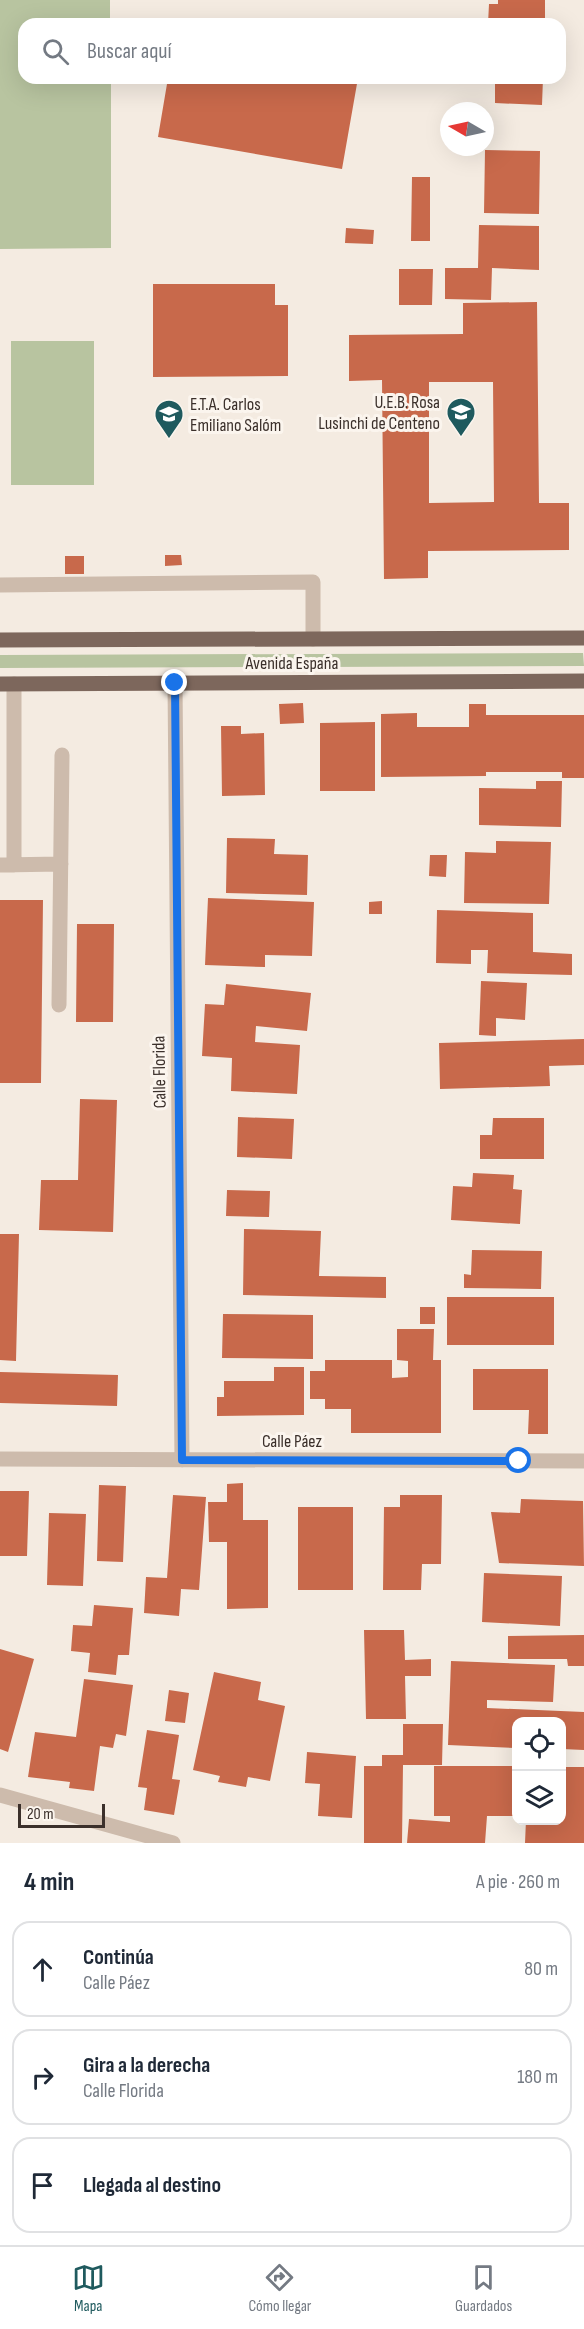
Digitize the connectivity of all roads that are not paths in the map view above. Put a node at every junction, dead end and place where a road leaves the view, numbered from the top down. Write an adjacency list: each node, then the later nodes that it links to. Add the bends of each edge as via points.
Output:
1 (0, 585): 3 (street, via 313,582)
2 (584, 638): 3 (main road, Avenida España)
3 (313, 639): 4 (main road, Avenida España)
4 (0, 640)
5 (584, 681): 6 (main road, Avenida España)
6 (175, 683): 7 (main road, Avenida España); 13 (street, Calle Florida)
7 (7, 684): 10 (street)
8 (62, 754): 9 (street)
9 (61, 864): 10 (street); 11 (street)
10 (7, 865)
11 (59, 1005)
12 (0, 1460): 13 (street, Calle Páez)
13 (182, 1460): 14 (street, Calle Páez)
14 (584, 1461)
15 (0, 1795): 16 (street)
16 (173, 1843)

